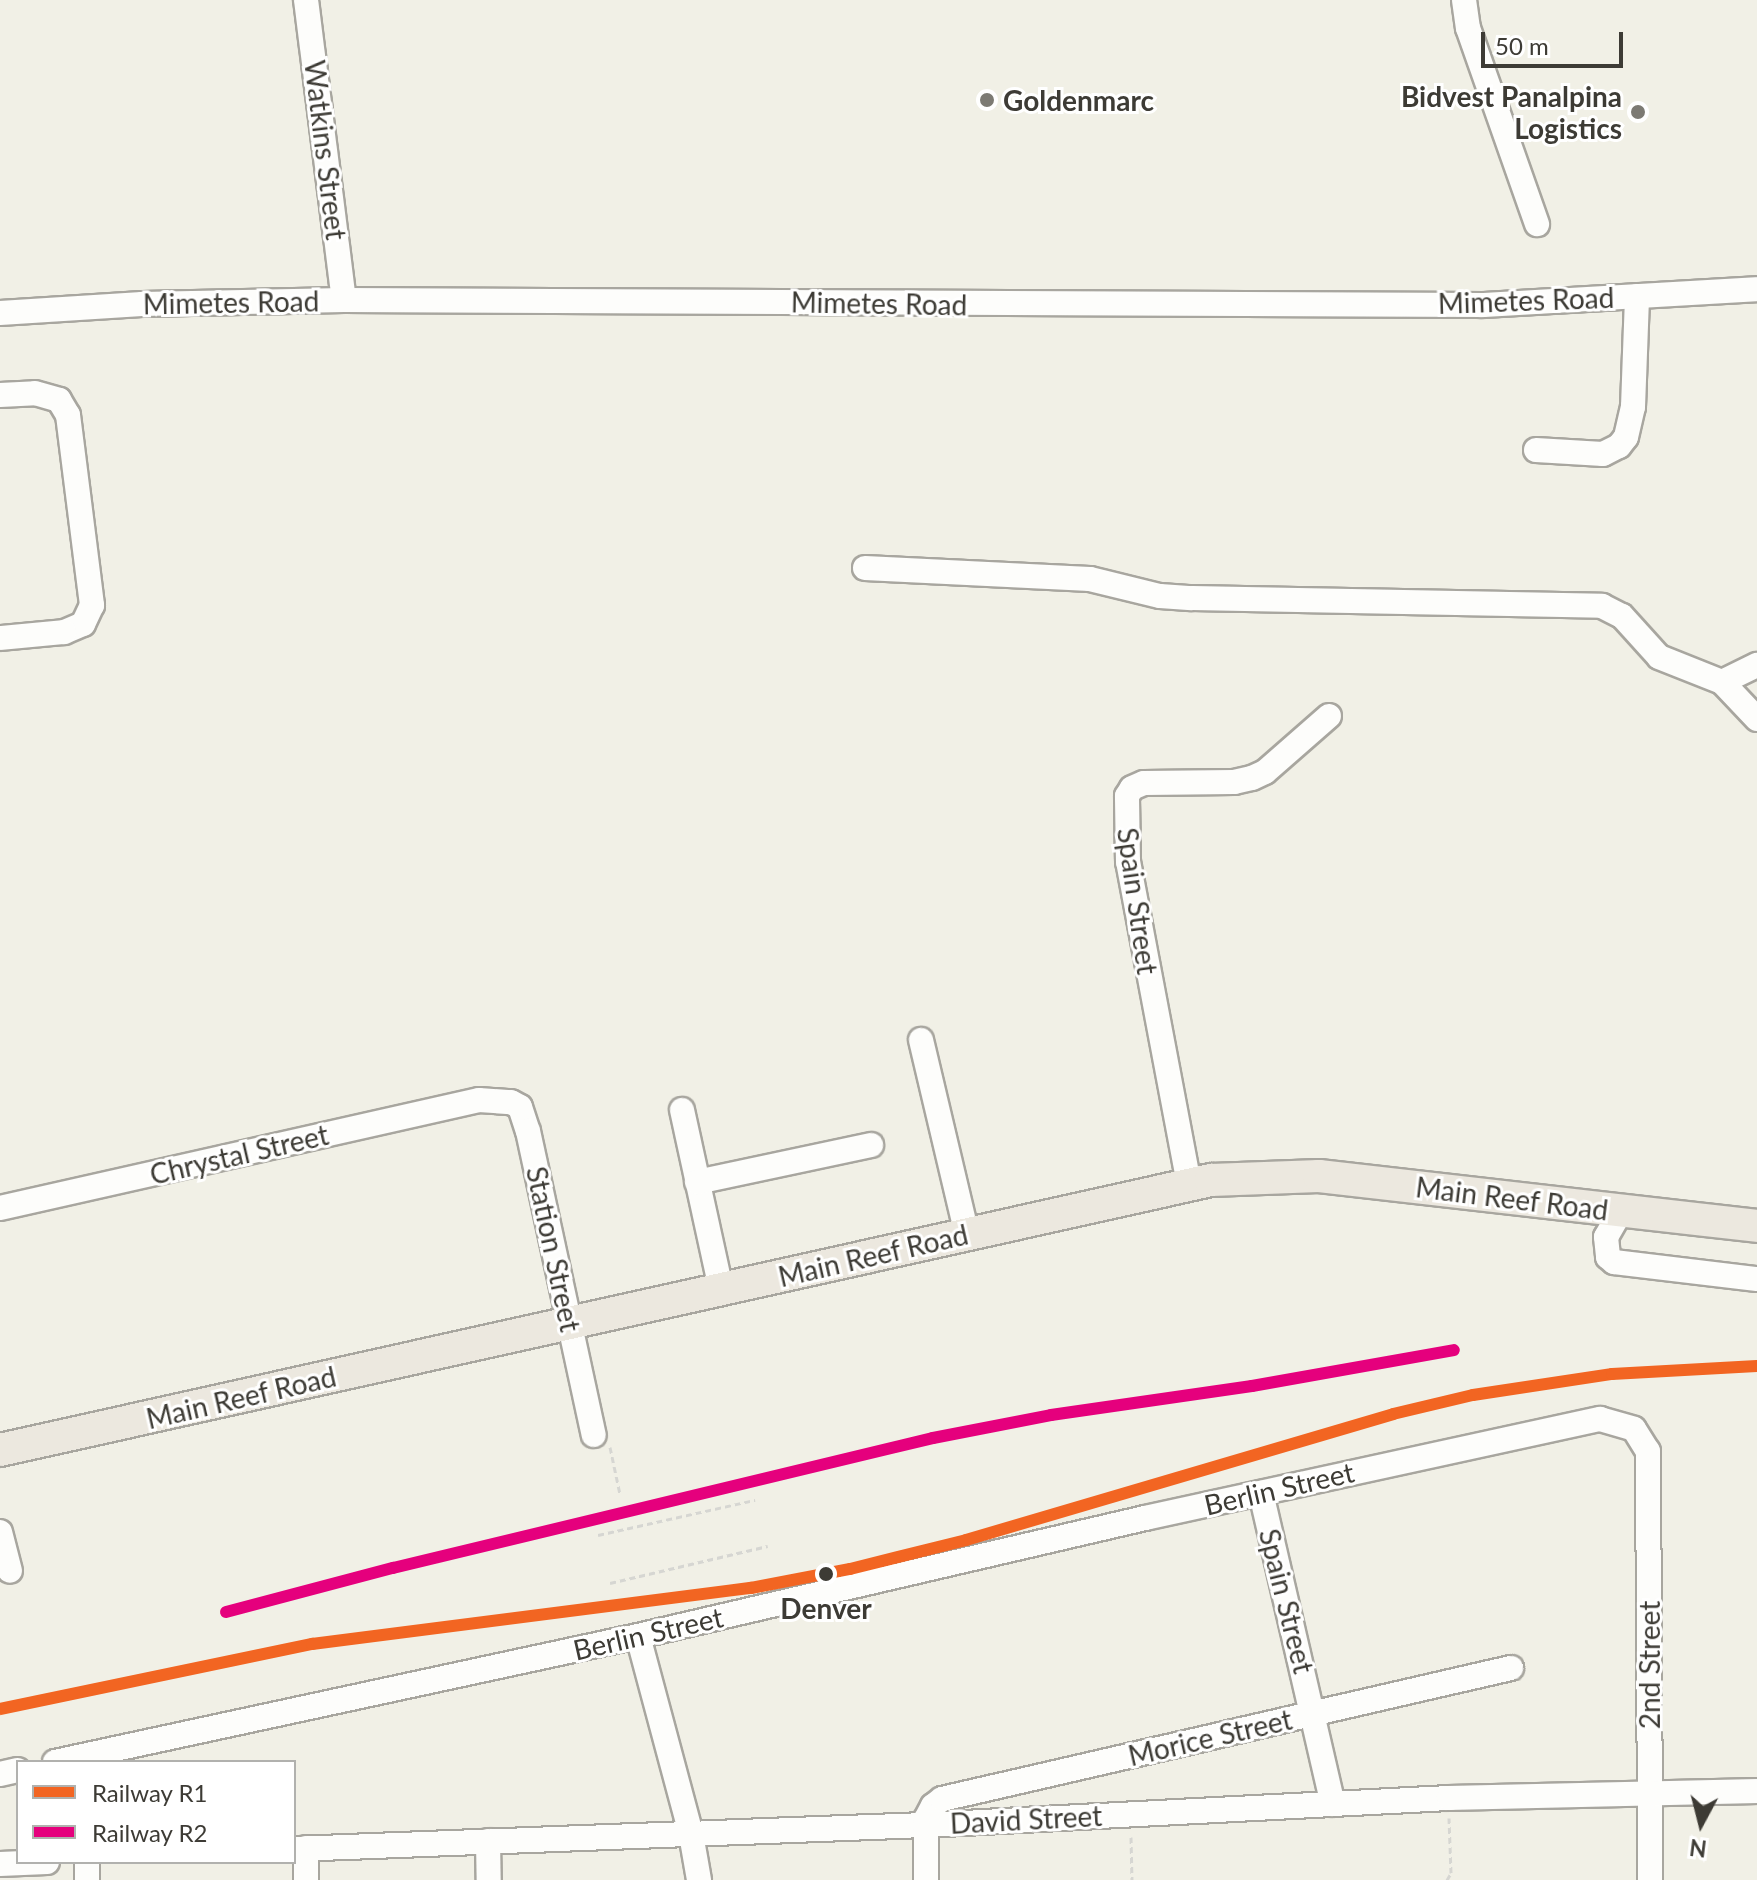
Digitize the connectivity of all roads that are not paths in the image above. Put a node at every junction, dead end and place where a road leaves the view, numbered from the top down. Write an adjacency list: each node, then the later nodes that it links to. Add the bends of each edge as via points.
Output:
1 (306, 0): 6 (street, Watkins Street)
2 (1464, 0): 3 (street, via 1468,28)
3 (1537, 224)
4 (1757, 289): 5 (street, Mimetes Road)
5 (1637, 296): 6 (street, Mimetes Road, via 1483,305); 9 (street, via 1633,407 1626,437 1603,454)
6 (344, 300): 7 (street, Mimetes Road)
7 (0, 313)
8 (0, 395): 11 (street, via 35,393 59,400 68,415 92,605 83,624 64,632)
9 (1536, 450)
10 (865, 568): 13 (street, via 1090,579 1148,594 1192,598 1602,606 1622,616 1659,657)
11 (0, 638)
12 (1757, 665): 13 (street)
13 (1722, 682): 15 (street)
14 (1329, 716): 21 (street, Spain Street, via 1252,778 1144,783 1127,796 1128,862)
15 (1757, 719)
16 (921, 1040): 25 (street)
17 (479, 1100): 22 (street, Chrystal Street); 28 (street, Station Street, via 511,1102 525,1116)
18 (682, 1110): 20 (street)
19 (871, 1145): 20 (street)
20 (697, 1182): 27 (street)
21 (1189, 1184): 23 (main road, Main Reef Road, via 1319,1176); 25 (main road, Main Reef Road)
22 (0, 1208)
23 (1621, 1211): 24 (main road, Main Reef Road); 26 (street, via 1608,1230 1605,1247 1608,1257 1624,1266)
24 (1757, 1226)
25 (967, 1234): 27 (main road, Main Reef Road)
26 (1757, 1279)
27 (721, 1289): 28 (main road, Main Reef Road)
28 (571, 1323): 29 (street, Station Street); 30 (main road, Main Reef Road)
29 (594, 1435)
30 (0, 1450)
31 (1648, 1451): 32 (street, Berlin Street, via 1634,1429 1600,1419); 41 (street, 2nd Street)
32 (1261, 1493): 35 (street, Berlin Street); 37 (street, Spain Street)
33 (0, 1532): 34 (street)
34 (10, 1571)
35 (638, 1636): 38 (street, Berlin Street); 45 (street)
36 (1511, 1668): 37 (street, Morice Street)
37 (1314, 1713): 39 (street, Morice Street); 42 (street, Spain Street)
38 (65, 1760)
39 (1016, 1781): 43 (street); 44 (street, Morice Street, via 942,1799 929,1811)
40 (1757, 1791): 41 (street, David Street)
41 (1649, 1795): 42 (street, David Street); 52 (street, 2nd Street)
42 (1333, 1804): 43 (street, David Street)
43 (1025, 1818): 44 (street, David Street)
44 (925, 1825): 45 (street, David Street); 51 (street)
45 (691, 1834): 46 (street, David Street); 50 (street)
46 (488, 1841): 47 (street, David Street); 49 (street)
47 (300, 1848): 48 (street)
48 (306, 1880)
49 (489, 1880)
50 (699, 1880)
51 (926, 1880)
52 (1650, 1880)

